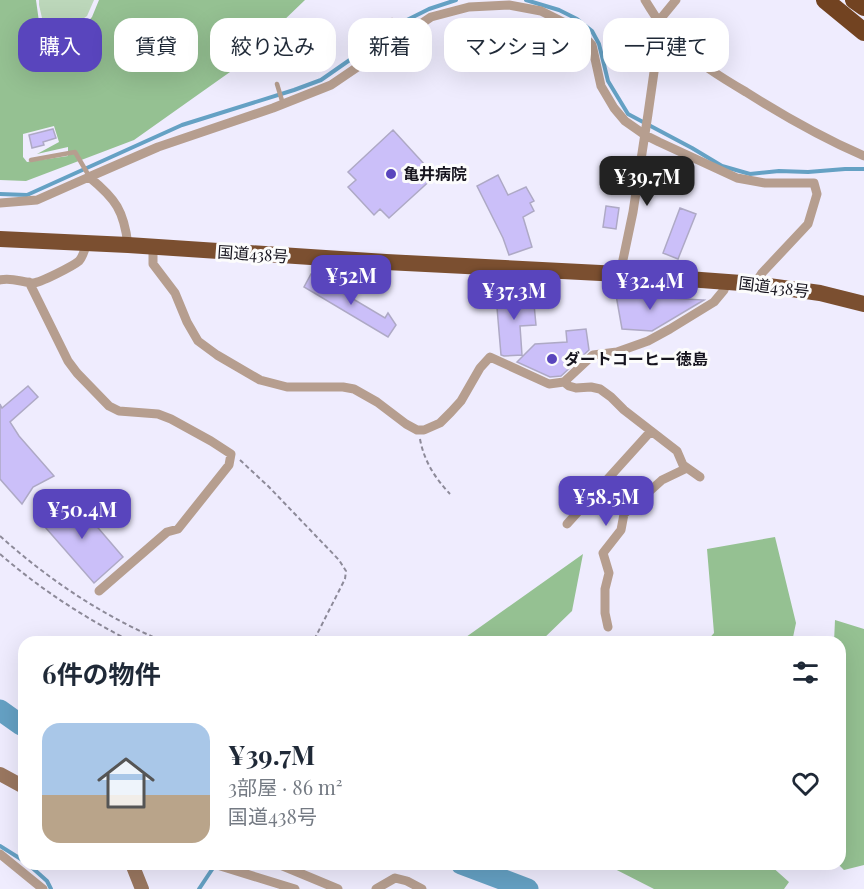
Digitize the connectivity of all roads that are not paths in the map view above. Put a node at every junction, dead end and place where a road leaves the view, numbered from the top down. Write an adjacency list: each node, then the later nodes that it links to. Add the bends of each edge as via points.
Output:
1 (645, 0): 7 (street)
2 (676, 0): 8 (street)
3 (825, 0): 9 (highway)
4 (854, 0): 5 (highway)
5 (864, 6)
6 (429, 18): 15 (street, via 469,7 509,5 540,11 563,22 592,45 601,86 625,121)
7 (656, 18)
8 (662, 18)
9 (864, 32)
10 (350, 72): 14 (street, via 331,85)
11 (654, 72): 15 (street)
12 (714, 72): 16 (street, via 775,110)
13 (277, 84): 14 (lane)
14 (283, 104): 18 (street)
15 (645, 135): 24 (street); 28 (street, via 737,178 765,183 814,183 817,194 808,224)
16 (864, 156)
17 (31, 160): 18 (lane, via 75,152)
18 (88, 175): 19 (street, via 37,200); 22 (street, via 115,202)
19 (0, 203)
20 (0, 239): 21 (highway, 国道438号)
21 (87, 243): 22 (highway, 国道438号); 26 (street, via 80,260 45,280)
22 (128, 245): 23 (highway, 国道438号)
23 (153, 247): 24 (highway, 国道438号); 30 (street, via 153,264 175,293 198,341 260,380 287,387 354,389 417,430 440,423 461,401 490,357 549,384)
24 (620, 274): 27 (highway, 国道438号)
25 (0, 280): 26 (street)
26 (30, 282): 35 (street, via 68,361 109,406 118,411 158,414 171,419 231,454 229,465 178,529 166,532)
27 (727, 282): 28 (highway, 国道438号); 30 (street, via 714,302 670,329 617,352 593,356)
28 (755, 284): 29 (highway, 国道438号)
29 (864, 304)
30 (564, 382): 31 (street, via 576,388 600,389)
31 (651, 431): 32 (street, via 677,451); 34 (street)
32 (687, 468): 33 (street); 36 (street, via 662,480 624,514 621,530 603,553 609,573 605,589)
33 (700, 477)
34 (567, 524)
35 (99, 591)
36 (608, 627)
37 (0, 774): 38 (main road)
38 (18, 784)
39 (0, 854): 40 (street)
40 (18, 870)
41 (18, 870): 45 (street)
42 (134, 870): 46 (main road)
43 (233, 870): 47 (street)
44 (293, 870): 48 (street)
45 (38, 887)
46 (140, 888)
47 (295, 889)
48 (339, 889)
49 (376, 889): 50 (street, via 395,878)
50 (422, 889)

